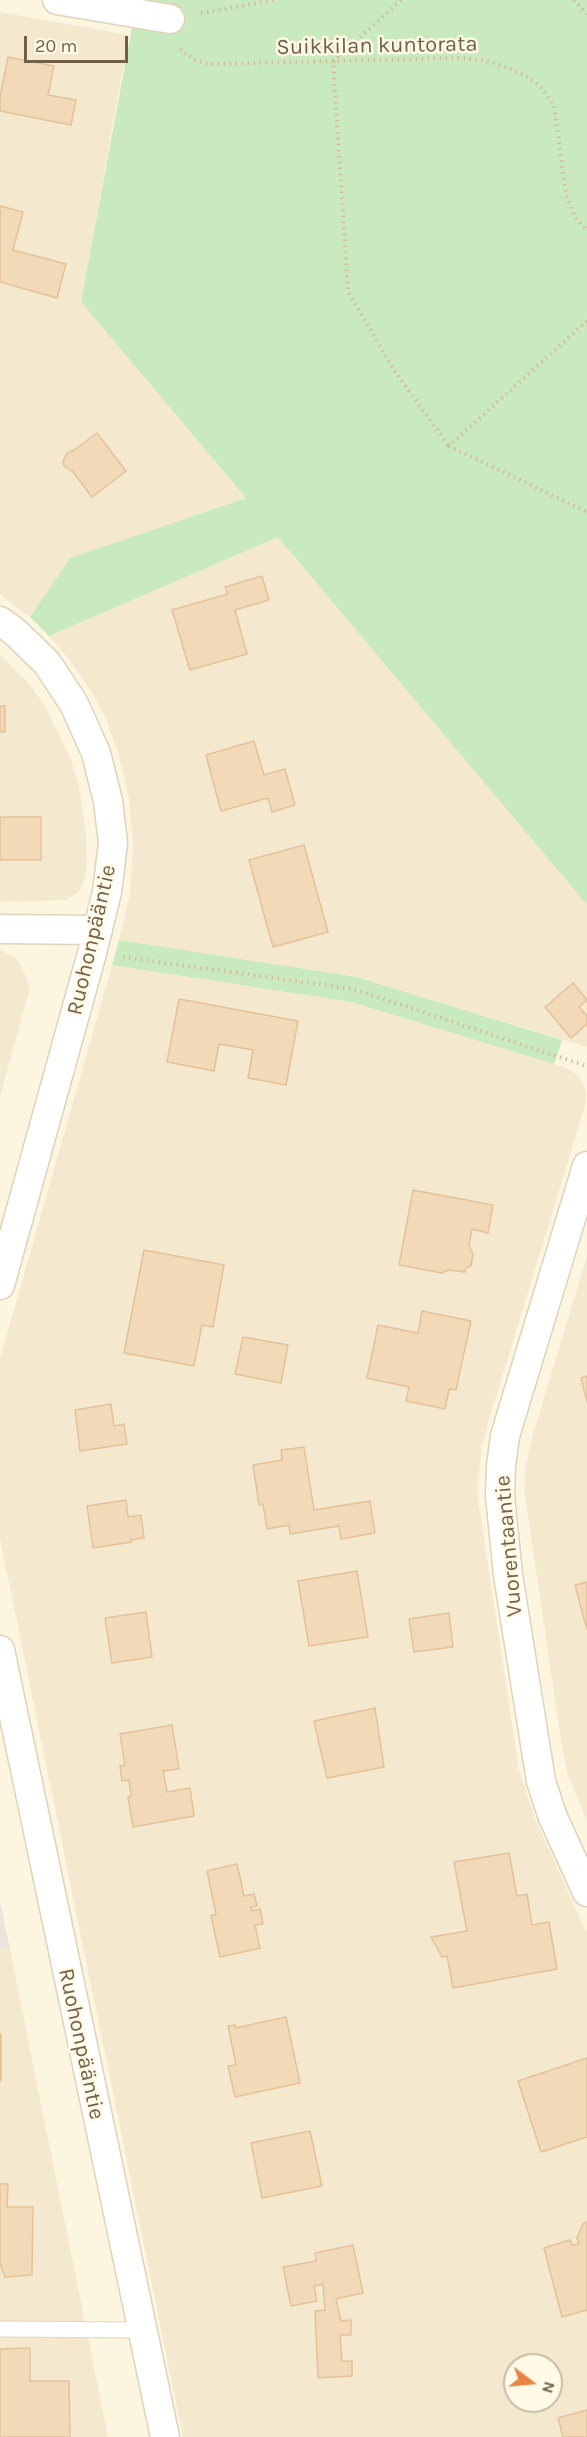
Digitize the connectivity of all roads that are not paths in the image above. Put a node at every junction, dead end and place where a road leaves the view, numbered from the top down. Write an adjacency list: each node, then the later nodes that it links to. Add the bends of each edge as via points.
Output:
1 (57, 0): 2 (street)
2 (170, 19)
3 (0, 621): 5 (street, Ruohonpääntie, via 47,663 62,683 96,753 113,843 108,892)
4 (0, 929): 5 (street)
5 (95, 941): 7 (street, Ruohonpääntie)
6 (587, 1166): 9 (street, Vuorentaantie, via 505,1436 500,1486 508,1575 541,1781)
7 (0, 1285)
8 (0, 1650): 11 (street, Ruohonpääntie)
9 (587, 1892)
10 (0, 2329): 11 (lane)
11 (141, 2330): 12 (street, Ruohonpääntie)
12 (165, 2437)

